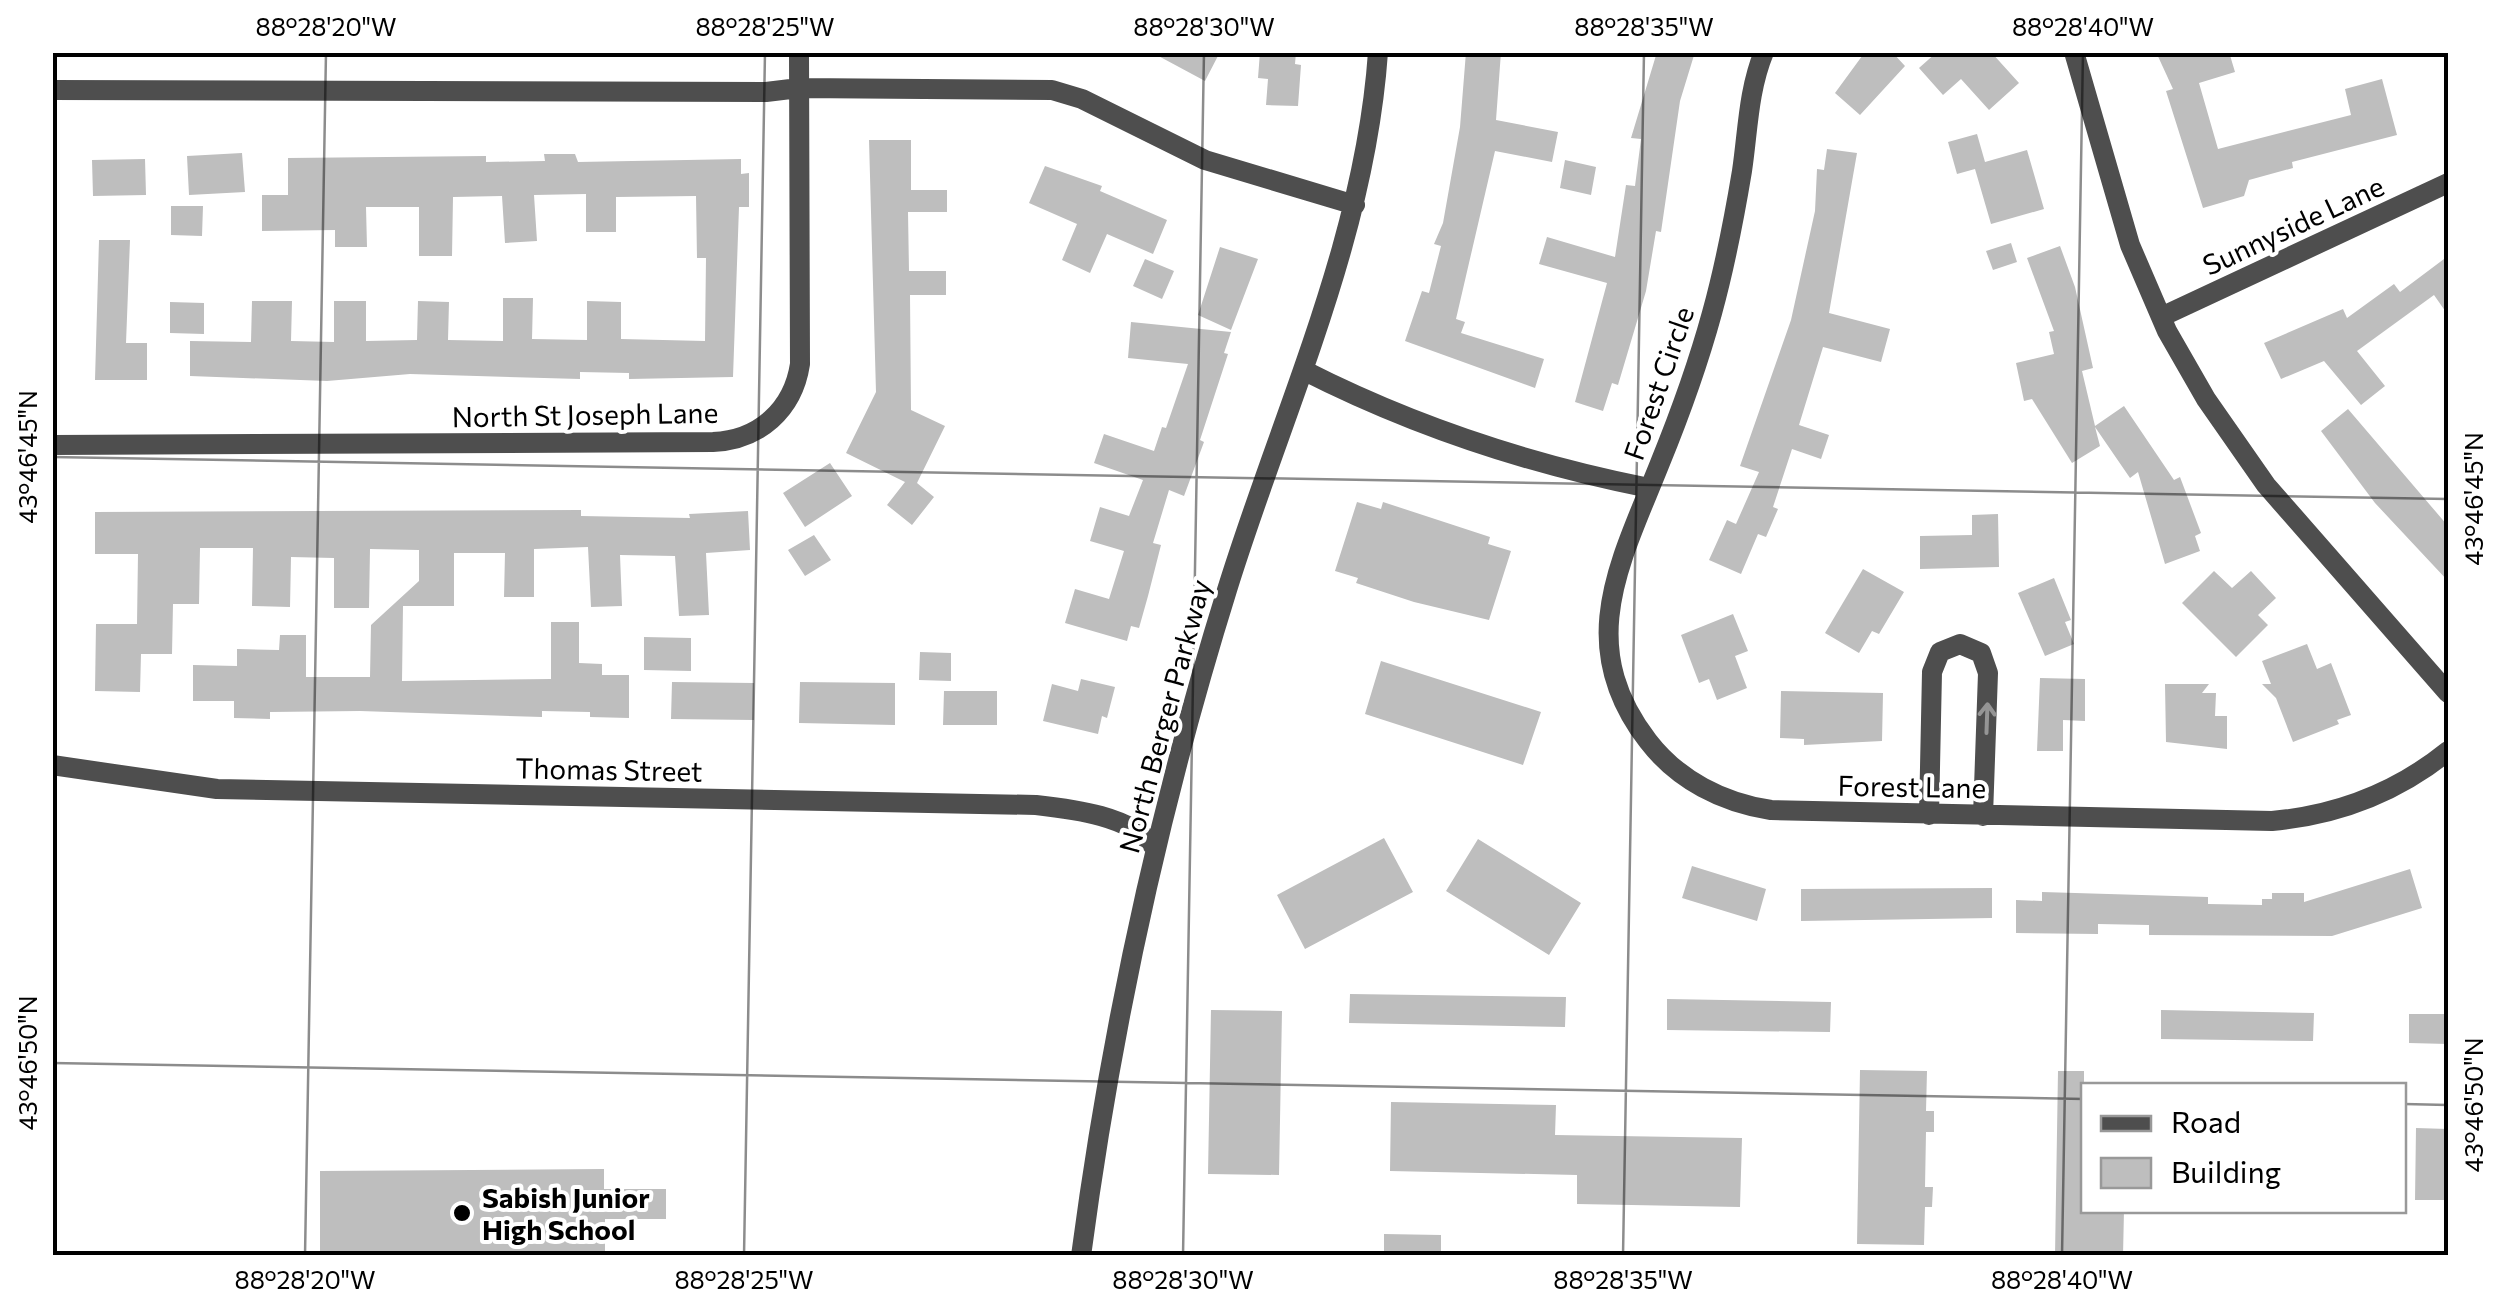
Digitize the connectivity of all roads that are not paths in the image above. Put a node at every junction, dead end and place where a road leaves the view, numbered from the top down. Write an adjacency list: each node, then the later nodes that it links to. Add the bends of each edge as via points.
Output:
1 (799, 52): 5 (street, North St Joseph Lane)
2 (1378, 52): 8 (street, North Berger Parkway)
3 (1764, 52): 12 (street, Forest Circle, via 1752,86 1718,291)
4 (2074, 52): 9 (street, via 2114,200)
5 (799, 88): 6 (street); 8 (street, via 1052,90 1206,160); 11 (street, North St Joseph Lane, via 799,370 782,409 754,432 713,442)
6 (52, 90)
7 (2448, 184): 9 (street, Sunnyside Lane)
8 (1354, 205): 10 (street, North Berger Parkway)
9 (2161, 317): 13 (street, via 2256,473)
10 (1303, 370): 12 (street, Forest Circle, via 1456,437); 18 (street, North Berger Parkway, via 1218,616)
11 (52, 444)
12 (1649, 488): 16 (street, Forest Lane, via 1614,578 1608,636 1620,693 1653,748 1692,782 1745,805)
13 (2448, 693)
14 (2448, 751): 17 (street, Forest Lane, via 2372,798 2293,819)
15 (52, 765): 18 (street, Thomas Street, via 217,789 1036,805 1112,821)
16 (1929, 815): 17 (street, Forest Lane); 17 (street, one-way to 16, via 1988,673 1980,653 1960,644 1940,652 1932,672)
17 (1983, 816)
18 (1155, 848): 19 (street, North Berger Parkway, via 1116,1031)
19 (1080, 1256)

